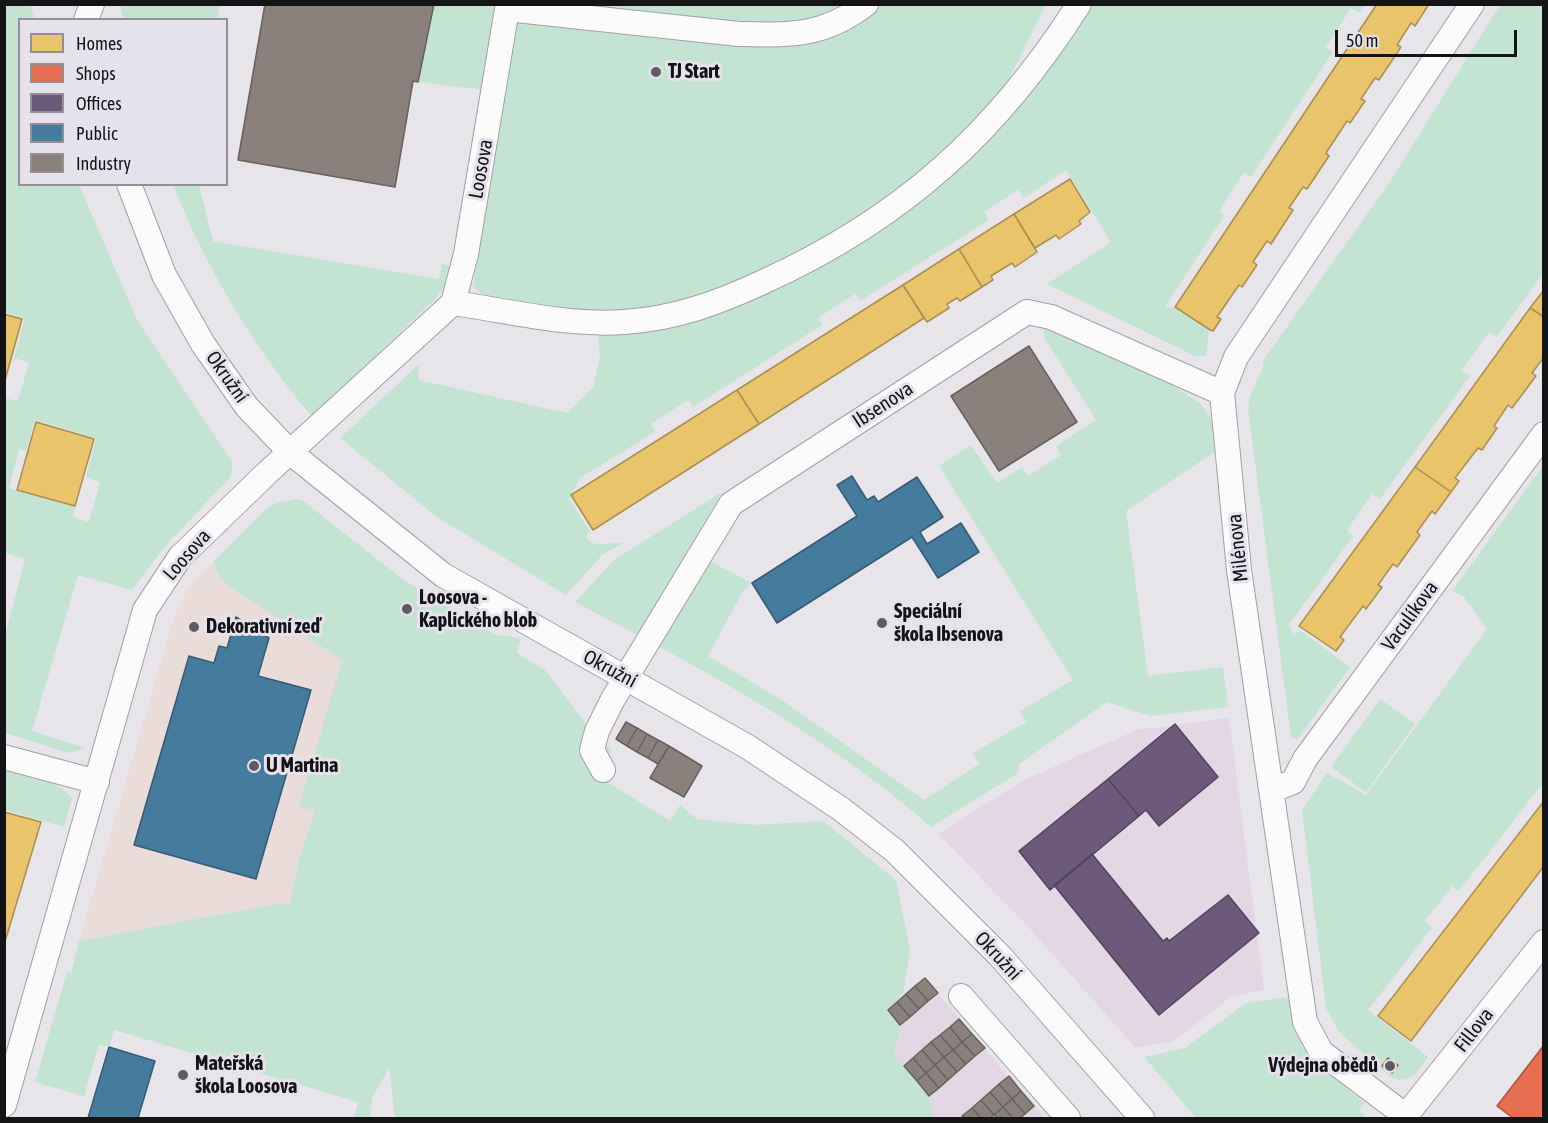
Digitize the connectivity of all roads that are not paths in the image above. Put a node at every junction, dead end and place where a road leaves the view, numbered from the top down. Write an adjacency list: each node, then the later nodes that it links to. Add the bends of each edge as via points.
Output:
1 (866, 4): 5 (street, Loosova, via 819,31 778,35 507,9 466,254)
2 (1079, 4): 5 (street, via 1047,54 994,120 924,186 855,234 799,266 701,308 662,318 574,321)
3 (1472, 4): 6 (street, Milénova, via 1236,357)
4 (130, 186): 8 (street, Okružní, via 164,275 203,344 247,407)
5 (453, 303): 8 (street, Loosova)
6 (1222, 393): 9 (street, Ibsenova, via 1051,317 1027,312 731,504); 13 (street, Milénova, via 1239,570)
7 (1544, 434): 13 (street, Vaculíkova, via 1305,759 1293,782)
8 (291, 453): 9 (street, Okružní, via 443,575); 12 (street, Loosova, via 180,557 145,610)
9 (626, 676): 11 (street, Ibsenova, via 597,731 592,750); 19 (street, Okružní, via 748,747 841,809 895,851 1000,956)
10 (4, 757): 12 (street)
11 (603, 770)
12 (97, 782): 16 (street, Loosova)
13 (1272, 790): 17 (street, Milénova, via 1305,1022 1321,1052)
14 (1544, 942): 17 (street, Fillova)
15 (961, 996): 18 (street)
16 (4, 1105)
17 (1405, 1117)
18 (1068, 1119)
19 (1142, 1119)

